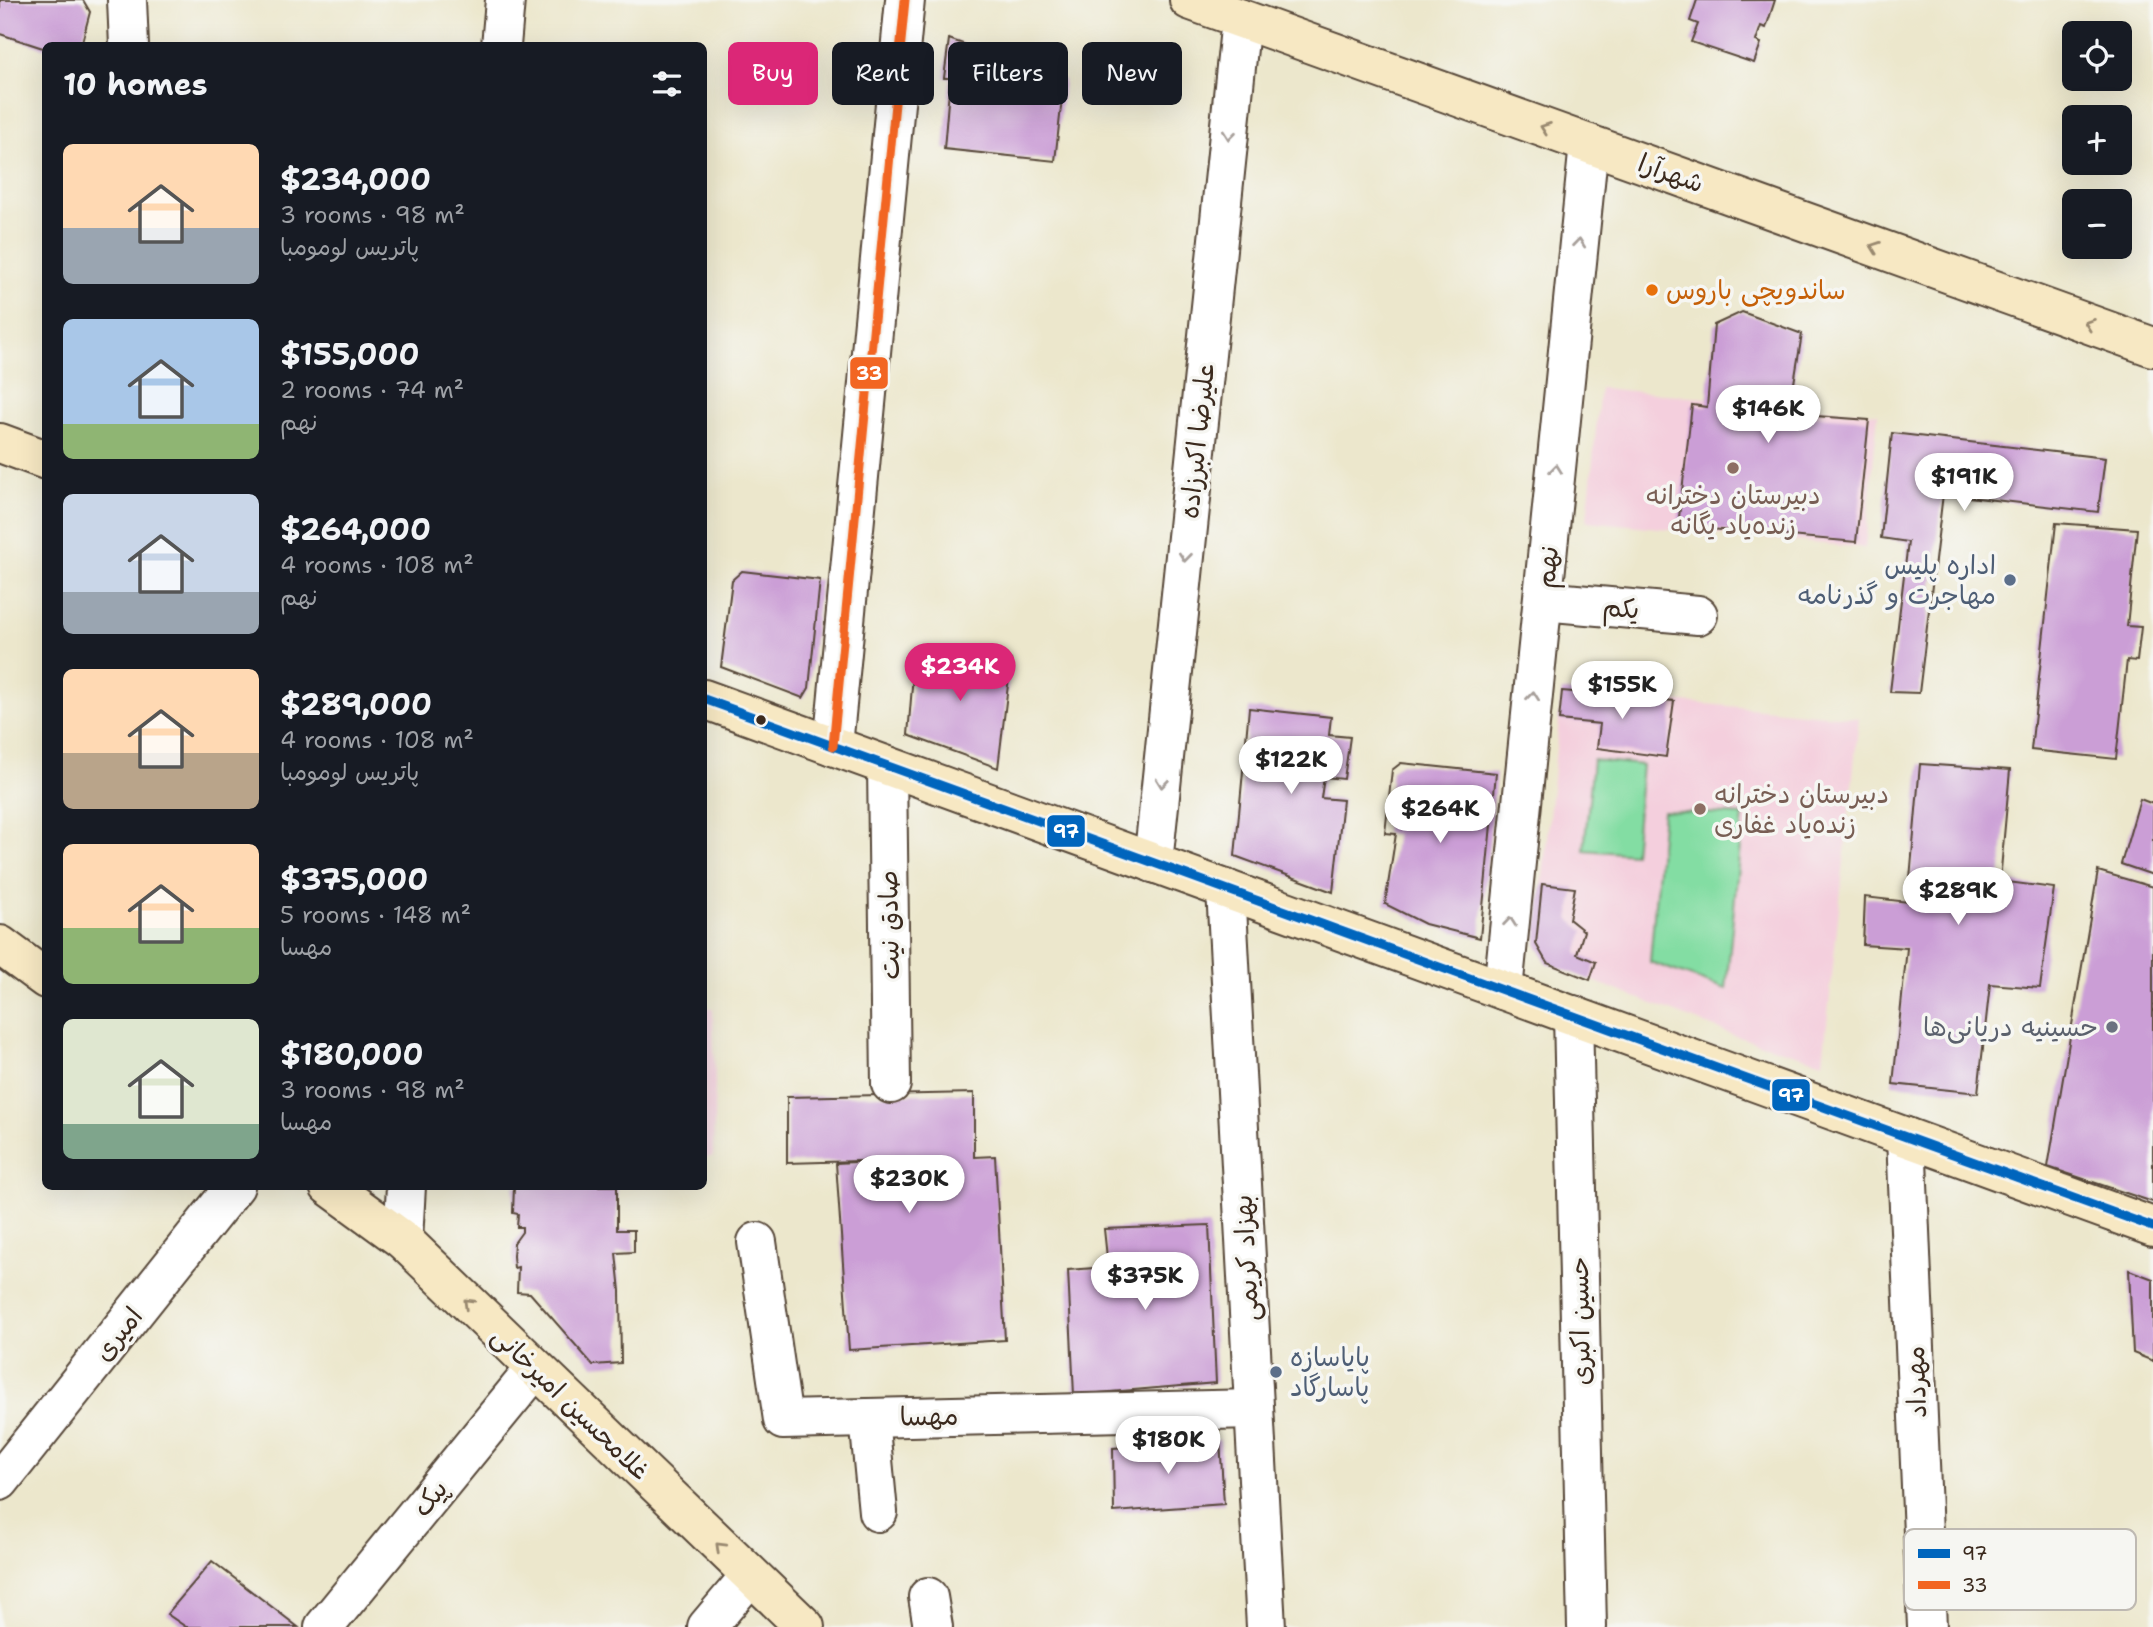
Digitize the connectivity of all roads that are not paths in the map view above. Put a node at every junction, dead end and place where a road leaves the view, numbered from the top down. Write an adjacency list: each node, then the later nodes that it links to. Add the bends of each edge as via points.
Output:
1 (127, 0): 6 (street)
2 (505, 0): 7 (street)
3 (905, 0): 15 (street)
4 (1189, 0): 5 (main road, شهرآرا)
5 (1241, 19): 8 (main road, شهرآرا, one-way to 5); 17 (street, علیرضا اکبرزاده, one-way to 17)
6 (129, 42)
7 (501, 42)
8 (1589, 144): 9 (main road, شهرآرا, one-way to 8); 12 (street, نهم, one-way to 8)
9 (2153, 347)
10 (0, 443): 11 (main road)
11 (42, 459)
12 (1543, 601): 13 (street, یکم); 21 (street, نهم, one-way to 12)
13 (1698, 615)
14 (707, 700): 15 (main road)
15 (833, 746): 16 (main road)
16 (887, 766): 17 (main road); 23 (street, صادق نیت)
17 (1153, 863): 18 (main road)
18 (1226, 890): 21 (main road); 32 (street, بهزاد کریمی)
19 (0, 945): 20 (main road)
20 (42, 976)
21 (1503, 990): 22 (main road)
22 (1573, 1015): 24 (main road); 42 (street, حسین اکبری)
23 (891, 1084)
24 (1906, 1137): 28 (main road); 36 (street, مهرداد)
25 (233, 1190): 34 (street, امیری)
26 (406, 1190): 29 (street)
27 (341, 1191): 29 (main road, غلامحسین امیرخانی)
28 (2153, 1227)
29 (403, 1240): 31 (main road, غلامحسین امیرخانی, one-way to 29)
30 (757, 1241): 33 (street, مهسا, via 783,1420)
31 (535, 1368): 37 (main road, غلامحسین امیرخانی, one-way to 31); 38 (street, پیک)
32 (1254, 1409): 33 (street, مهسا); 41 (street, بهزاد کریمی)
33 (869, 1418): 35 (street)
34 (0, 1481)
35 (878, 1512)
36 (1923, 1529)
37 (750, 1576): 39 (street); 40 (main road, غلامحسین امیرخانی)
38 (324, 1627)
39 (707, 1627)
40 (805, 1627)
41 (1266, 1627)
42 (1587, 1627)

